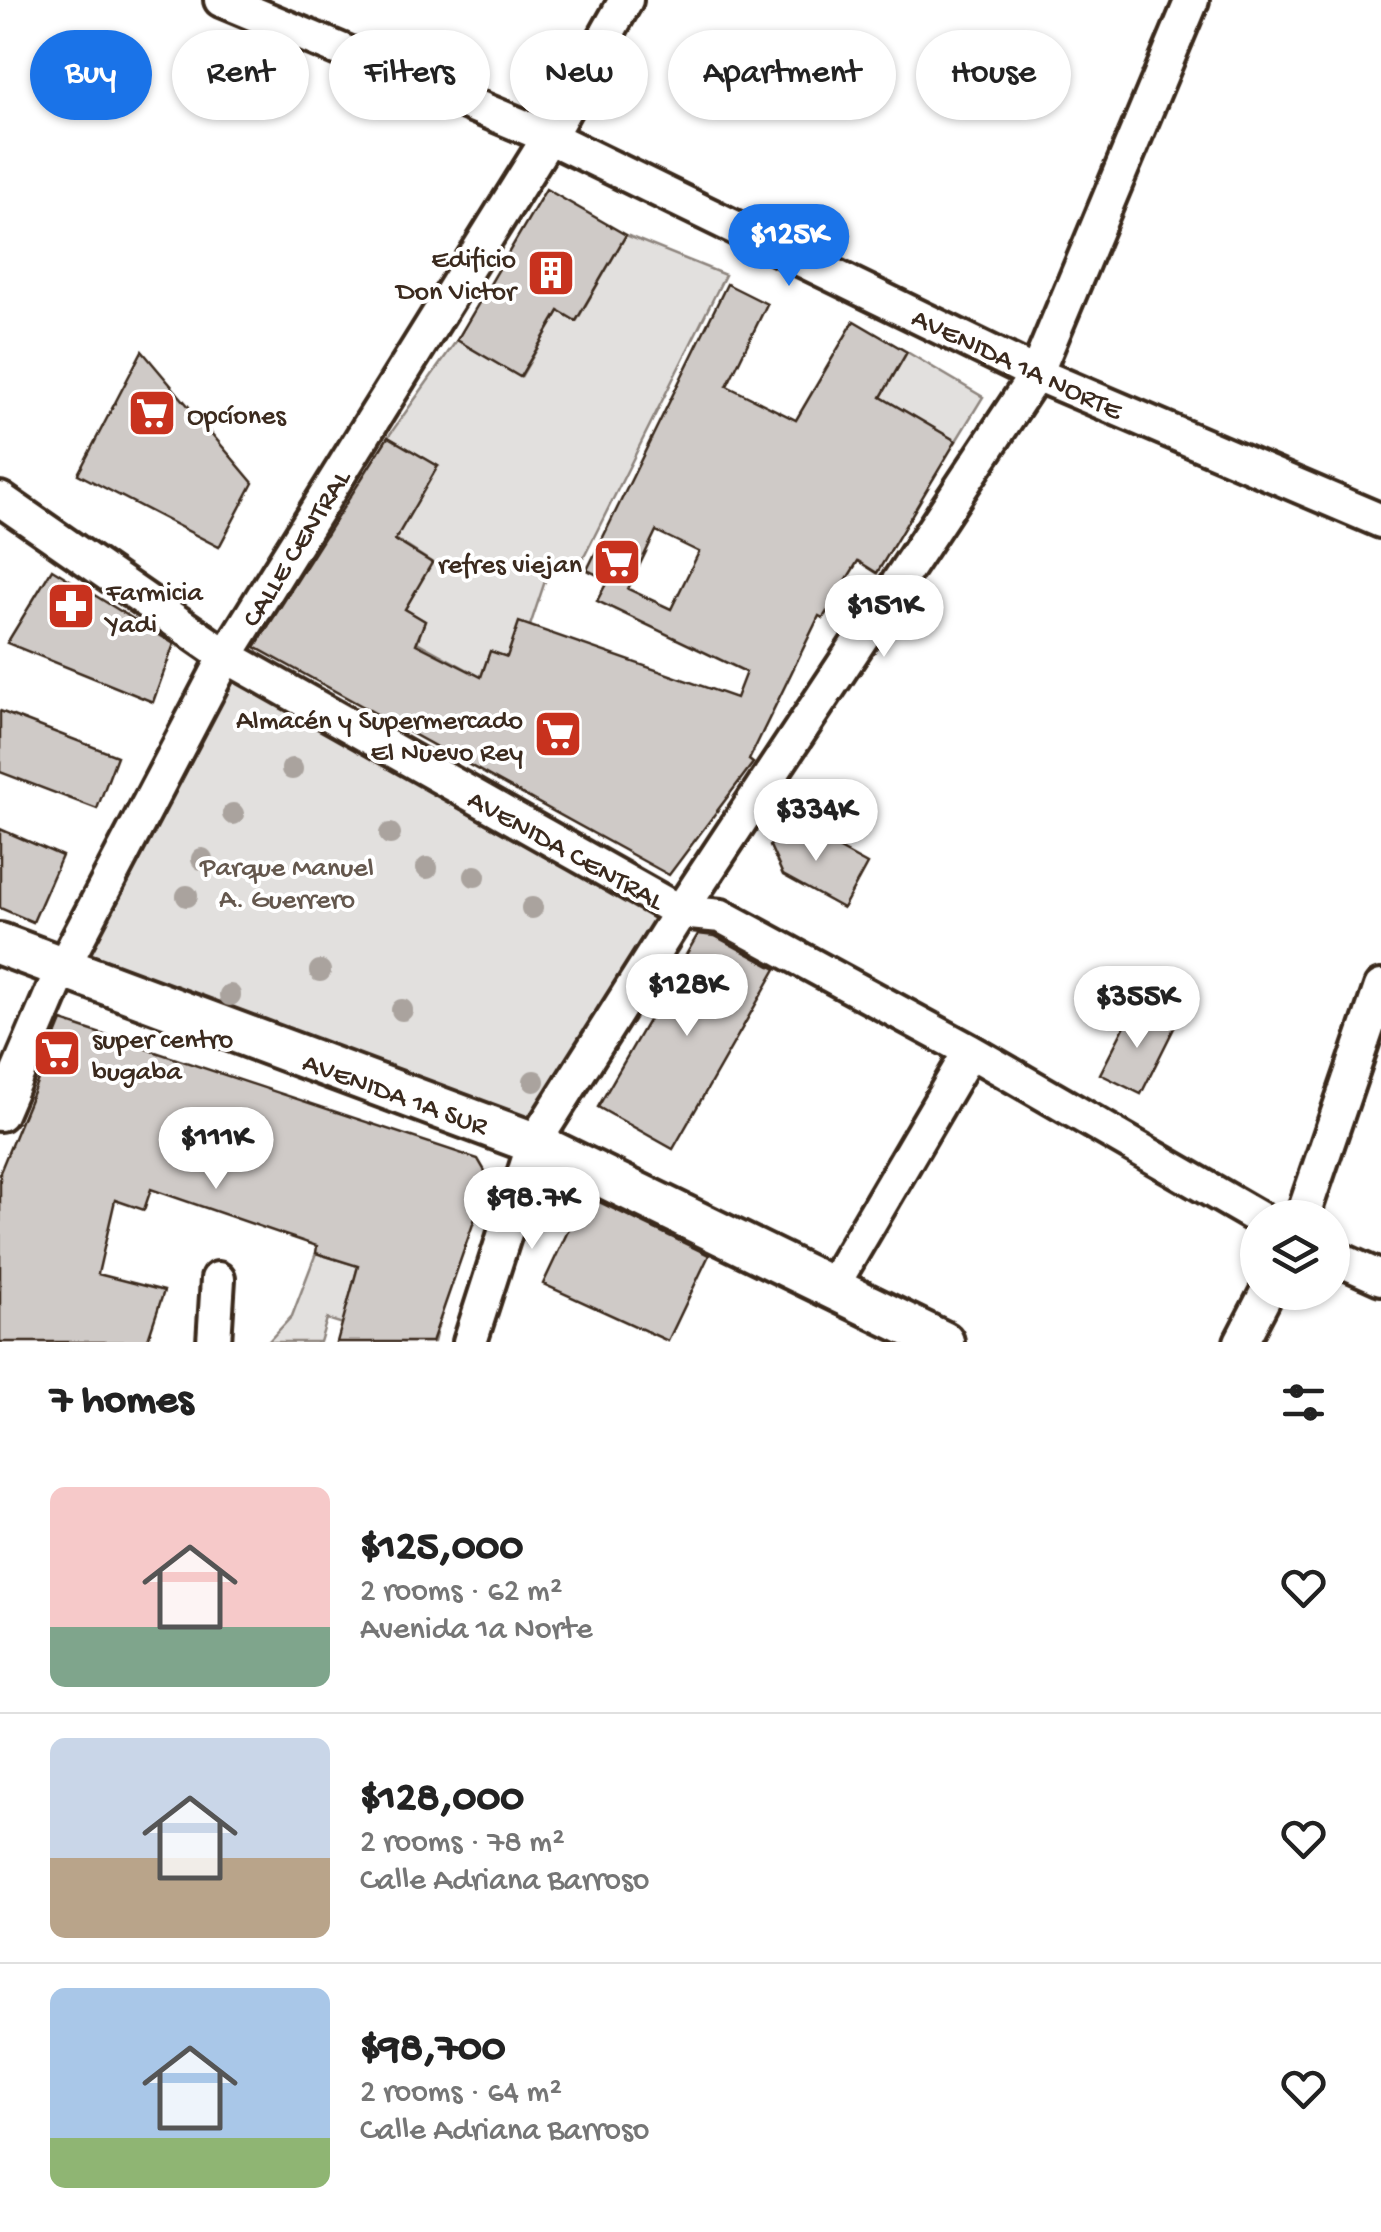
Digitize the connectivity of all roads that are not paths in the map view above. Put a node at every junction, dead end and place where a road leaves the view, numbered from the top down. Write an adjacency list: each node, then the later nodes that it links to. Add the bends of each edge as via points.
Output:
1 (221, 0): 4 (street, AVENIDA 1A NORTE)
2 (626, 0): 4 (street, CALLE CENTRAL)
3 (1192, 0): 5 (street)
4 (549, 138): 5 (street, AVENIDA 1A NORTE); 8 (street, CALLE CENTRAL)
5 (1036, 374): 7 (street, AVENIDA 1A NORTE); 9 (street)
6 (0, 499): 8 (street, AVENIDA CENTRAL)
7 (1381, 521)
8 (226, 656): 9 (street, AVENIDA CENTRAL); 11 (street, CALLE CENTRAL)
9 (680, 912): 13 (street, AVENIDA CENTRAL, via 721,916); 15 (street)
10 (0, 944): 11 (main road, AVENIDA 1A SUR)
11 (62, 969): 14 (street, CALLE CENTRAL); 15 (main road, AVENIDA 1A SUR)
12 (1381, 988): 16 (street)
13 (970, 1051): 17 (street, AVENIDA CENTRAL); 21 (street)
14 (0, 1114)
15 (534, 1142): 21 (main road, AVENIDA 1A SUR); 24 (street)
16 (1308, 1200)
17 (1240, 1207)
18 (1350, 1264): 19 (street)
19 (1381, 1278)
20 (218, 1279): 23 (street)
21 (833, 1285): 25 (main road, AVENIDA 1A SUR)
22 (1257, 1310): 26 (street)
23 (214, 1342)
24 (470, 1342)
25 (943, 1342)
26 (1240, 1342)

